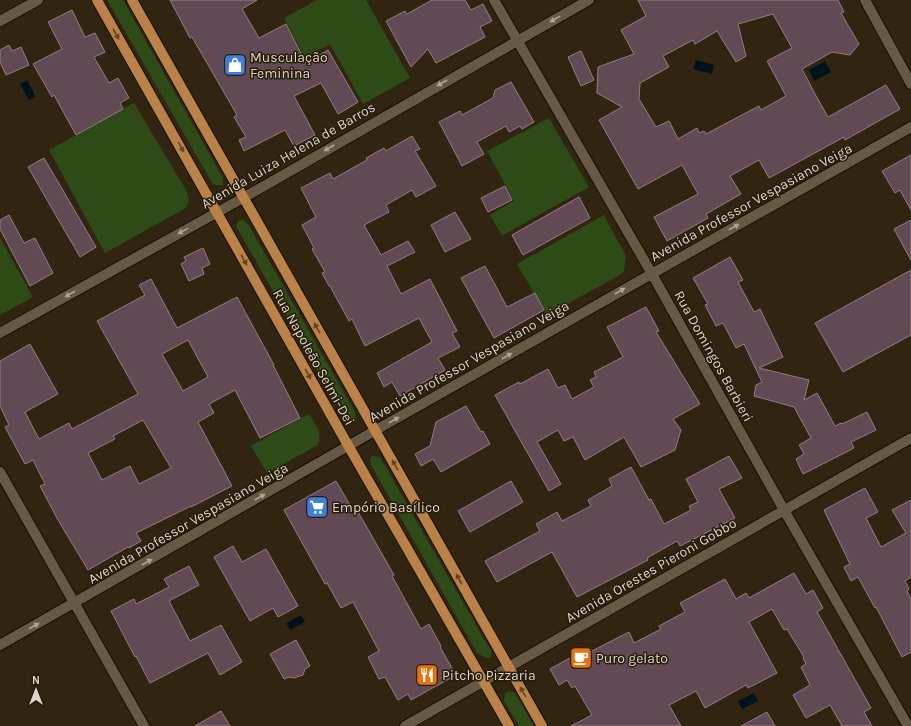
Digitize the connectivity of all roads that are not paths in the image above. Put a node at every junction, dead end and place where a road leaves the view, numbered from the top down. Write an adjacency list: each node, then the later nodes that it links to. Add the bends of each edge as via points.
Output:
1 (38, 0): 7 (street)
2 (97, 0): 12 (main road, Rua Napoleão Selmi-Dei, one-way to 12)
3 (132, 0): 11 (main road, Rua Napoleão Selmi-Dei)
4 (494, 0): 8 (street, Rua Domingos Barbieri)
5 (589, 0): 8 (street, Avenida Luiza Helena de Barros, one-way to 8)
6 (864, 0): 9 (street)
7 (0, 21)
8 (517, 40): 11 (street, Avenida Luiza Helena de Barros, one-way to 11); 13 (street, Rua Domingos Barbieri)
9 (911, 84)
10 (911, 127): 13 (street, Avenida Professor Vespasiano Veiga, one-way to 10)
11 (243, 198): 12 (street, Avenida Luiza Helena de Barros); 15 (main road, Rua Napoleão Selmi-Dei, one-way to 11)
12 (217, 212): 14 (street, Avenida Luiza Helena de Barros, one-way to 14); 17 (main road, Rua Napoleão Selmi-Dei, one-way to 17)
13 (652, 274): 15 (street, Avenida Professor Vespasiano Veiga, one-way to 13); 19 (street, Rua Domingos Barbieri)
14 (0, 333)
15 (376, 430): 17 (street, Avenida Professor Vespasiano Veiga); 22 (main road, Rua Napoleão Selmi-Dei, one-way to 15)
16 (911, 438): 19 (street, Avenida Orestes Pieroni Gobbo)
17 (349, 447): 20 (street, Avenida Professor Vespasiano Veiga, one-way to 17); 23 (main road, Rua Napoleão Selmi-Dei)
18 (0, 472): 20 (street)
19 (784, 510): 22 (street, Avenida Orestes Pieroni Gobbo); 28 (street, Rua Domingos Barbieri)
20 (75, 603): 21 (street, Avenida Professor Vespasiano Veiga, one-way to 20); 24 (street)
21 (0, 645)
22 (508, 667): 23 (street, Avenida Orestes Pieroni Gobbo); 27 (main road, Rua Napoleão Selmi-Dei, one-way to 22)
23 (484, 681): 25 (street, Avenida Orestes Pieroni Gobbo); 26 (main road, Rua Napoleão Selmi-Dei)
24 (144, 726)
25 (404, 726)
26 (509, 726)
27 (542, 726)
28 (908, 726)

